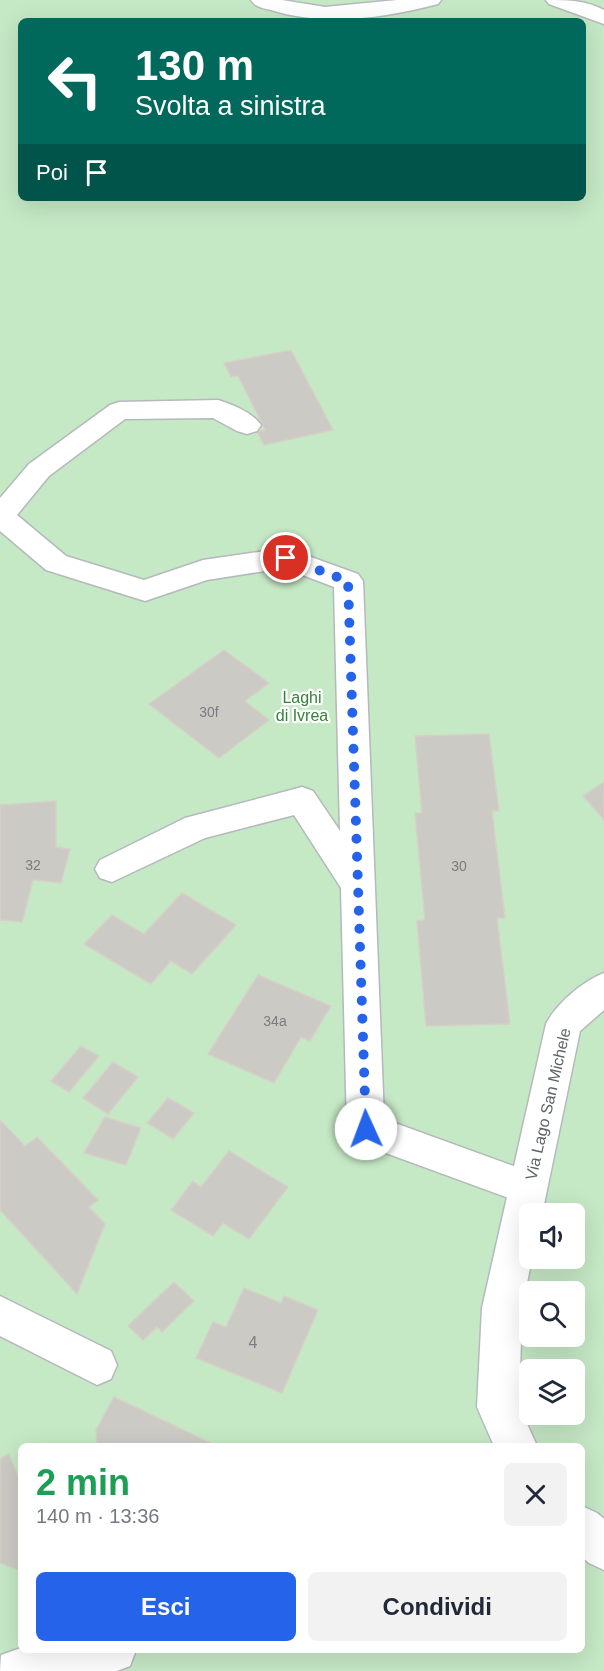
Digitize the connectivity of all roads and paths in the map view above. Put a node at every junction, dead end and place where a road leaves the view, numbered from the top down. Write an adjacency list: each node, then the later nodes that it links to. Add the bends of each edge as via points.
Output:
1 (261, 0): 2 (street, via 283,9 344,14)
2 (431, 0)
3 (556, 0): 4 (street)
4 (604, 18)
5 (247, 424): 7 (street, via 218,409 119,411 39,470 0,516 57,563 145,591 203,570 286,558 348,581)
6 (112, 869): 7 (street, via 197,827 302,800)
7 (358, 886): 9 (street, via 366,1129)
8 (604, 988): 9 (street, Via Lago San Michele, via 564,1024)
9 (528, 1188): 12 (street, Via Lago San Michele, via 501,1319 498,1407)
10 (0, 1315): 11 (street)
11 (97, 1365)
12 (515, 1443)
13 (585, 1531): 14 (street)
14 (604, 1548)
15 (106, 1653): 16 (street, via 77,1664)
16 (18, 1671)

